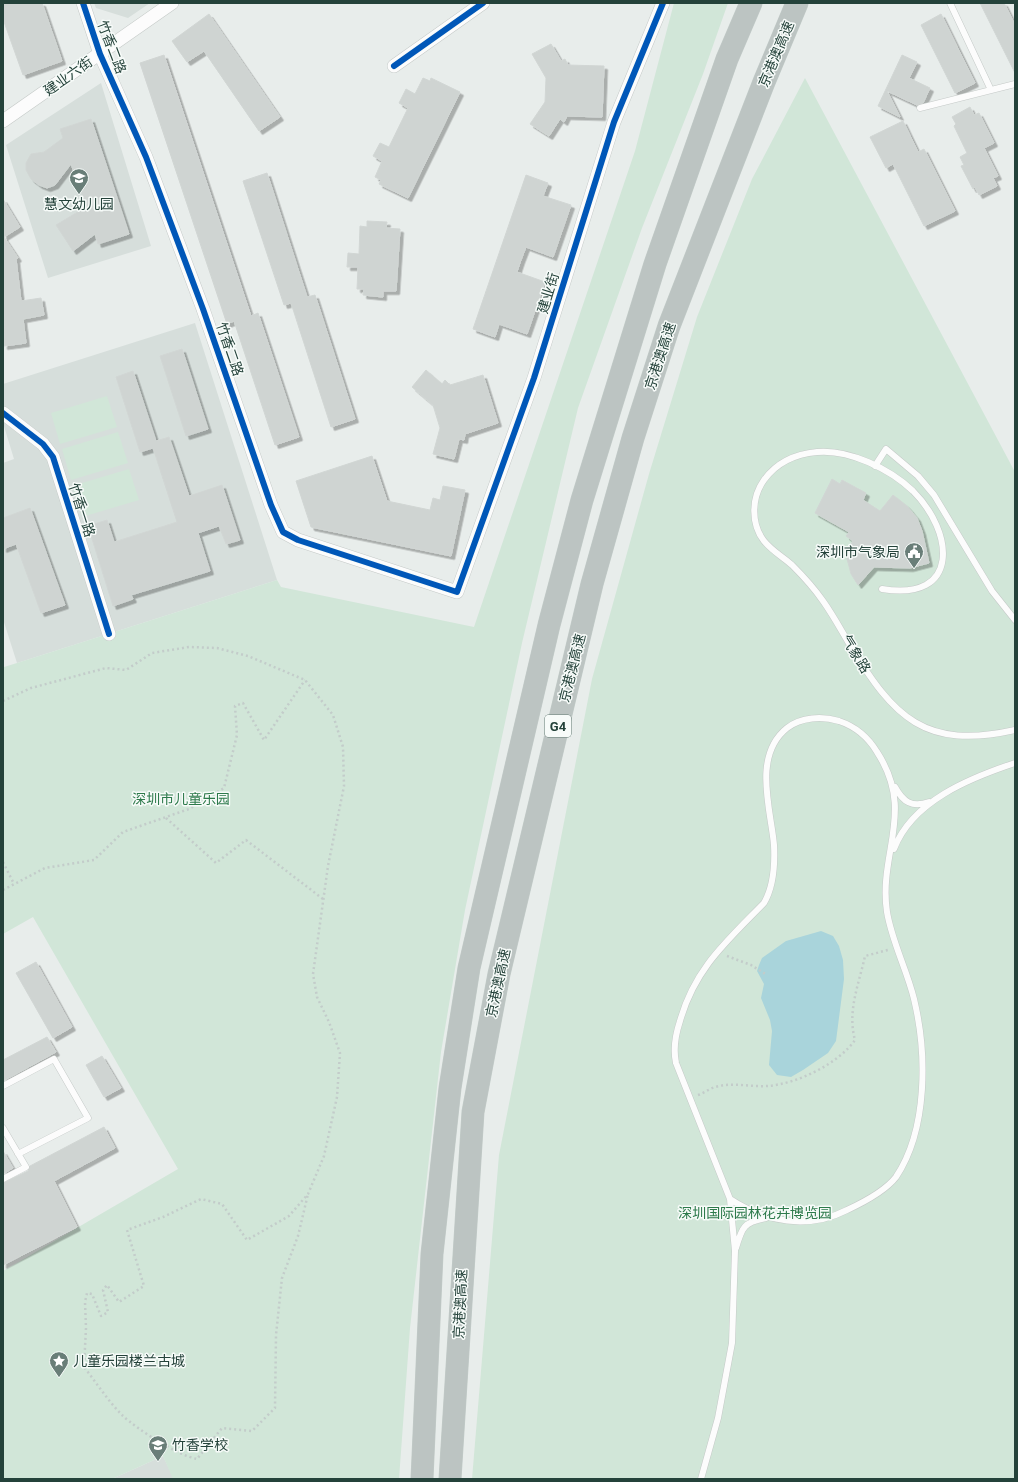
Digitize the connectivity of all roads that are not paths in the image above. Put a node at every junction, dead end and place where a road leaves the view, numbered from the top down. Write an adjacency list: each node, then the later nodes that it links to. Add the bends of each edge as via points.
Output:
1 (83, 3): 8 (street, 竹香二路)
2 (172, 3): 8 (street, 建业六街)
3 (484, 3): 9 (street)
4 (663, 3): 17 (street, 建业街, via 614,122 534,378)
5 (751, 3): 32 (highway, 京港澳高速 / G4, via 727,59 655,264 582,500 549,625 469,968 450,1088 432,1254)
6 (797, 3): 33 (highway, 京港澳高速 / G4, via 669,326 633,438 592,584 501,967 472,1112)
7 (950, 3): 11 (lane)
8 (100, 54): 13 (street, 建业六街); 17 (street, 竹香二路, via 146,157 203,308 271,505 283,532 298,540)
9 (394, 66)
10 (1015, 84): 11 (lane)
11 (991, 90): 12 (lane)
12 (920, 108)
13 (3, 121)
14 (3, 413): 19 (street, 竹香一路, via 43,444 53,457)
15 (876, 466): 16 (lane, via 903,484 919,499 932,519 944,552 941,567 930,583 914,590); 18 (lane, via 886,449 918,476 934,495 992,591); 20 (lane, 气象路, via 838,452 804,453 779,464 762,482 756,496 754,518 760,536 792,565 822,599 859,661 902,715 924,728 948,734 983,735)
16 (882, 589)
17 (457, 592)
18 (1015, 620)
19 (109, 634)
20 (1015, 730)
21 (1015, 763): 23 (lane, via 982,775)
22 (888, 774): 23 (lane, via 900,796 907,803 914,805); 24 (lane, via 896,809); 29 (lane, via 869,739 853,726 836,720 801,720 786,729 776,741 769,758 766,794 774,844 774,865 768,896 696,980 685,1004 673,1051)
23 (934, 801): 24 (lane, via 914,816 904,829)
24 (889, 864): 30 (lane, via 885,894 888,920 915,1000 921,1047 922,1087 919,1122 909,1152 895,1178 866,1201 839,1214 809,1220)
25 (3, 1086): 27 (lane, via 54,1059 88,1118)
26 (3, 1128): 27 (lane)
27 (18, 1154): 28 (lane, via 26,1167)
28 (3, 1179)
29 (730, 1199): 30 (lane, via 747,1210); 31 (lane)
30 (767, 1218): 31 (lane, via 748,1223 742,1230)
31 (735, 1251): 34 (lane, via 732,1343 718,1418)
32 (422, 1479)
33 (450, 1479)
34 (701, 1479)

